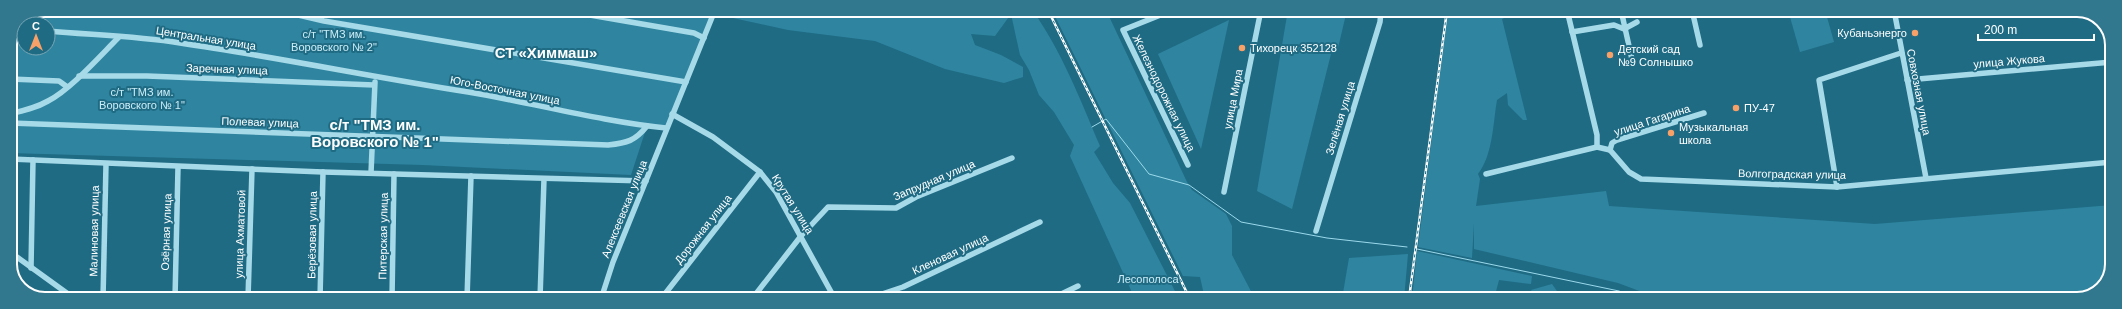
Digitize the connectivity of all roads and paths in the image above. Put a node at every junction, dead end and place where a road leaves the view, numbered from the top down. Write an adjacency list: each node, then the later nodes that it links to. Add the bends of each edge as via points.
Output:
1 (307, 17): 26 (street)
2 (601, 17): 16 (street, via 694,33)
3 (712, 17): 16 (street, Алексеевская улица)
4 (1156, 17): 43 (street, Железнодорожная улица, via 1123,30)
5 (1260, 17): 56 (street, улица Мира)
6 (1381, 17): 58 (street, Зелёная улица)
7 (1569, 17): 14 (street)
8 (1622, 17): 12 (street)
9 (1694, 17): 17 (street)
10 (1895, 17): 18 (street, Совхозная улица)
11 (1637, 22): 12 (street)
12 (1624, 29): 14 (street, via 1614,25); 20 (street)
13 (56, 32): 15 (street, Центральная улица)
14 (1572, 32): 36 (street, via 1597,136)
15 (119, 37): 21 (street, Центральная улица, via 179,43); 22 (street)
16 (704, 38): 26 (street, Алексеевская улица)
17 (1700, 45)
18 (1901, 53): 25 (street, Совхозная улица); 55 (street, via 1819,80)
19 (2105, 63): 25 (street, улица Жукова)
20 (1633, 64)
21 (360, 74): 23 (street, Юго-Восточная улица)
22 (79, 76): 27 (street, Заречная улица, via 147,76); 28 (street)
23 (376, 77): 27 (street); 33 (street, Юго-Восточная улица)
24 (17, 79): 28 (street, via 58,81)
25 (1907, 80): 52 (street, Совхозная улица)
26 (686, 82): 31 (street, Алексеевская улица)
27 (374, 85): 35 (street)
28 (66, 86): 29 (street, via 49,100)
29 (17, 112)
30 (1704, 113): 37 (street, улица Гагарина, via 1617,140 1612,143)
31 (672, 114): 34 (street, Алексеевская улица); 47 (street, Крутая улица, via 713,137)
32 (17, 124): 35 (street, Полевая улица)
33 (647, 126): 34 (street, Юго-Восточная улица); 35 (street, Полевая улица, via 639,136 625,143 608,144)
34 (666, 128): 54 (street, Алексеевская улица)
35 (373, 136): 48 (street)
36 (1597, 147): 37 (street); 50 (street)
37 (1610, 150): 55 (street, Волгоградская улица, via 1629,172 1641,179)
38 (1012, 158): 59 (street, Запрудная улица, via 916,197 896,208 828,208)
39 (17, 159): 40 (street)
40 (33, 160): 42 (street); 61 (street)
41 (2105, 163): 52 (street, Волгоградская улица)
42 (106, 164): 44 (street); 64 (street, Малиновая улица)
43 (1188, 165)
44 (178, 167): 45 (street); 65 (street, Озёрная улица)
45 (252, 169): 46 (street); 66 (street, улица Ахматовой)
46 (323, 172): 48 (street); 67 (street, Берёзовая улица)
47 (760, 172): 59 (street, Крутая улица, via 776,192); 72 (street, Дорожная улица)
48 (372, 173): 49 (street)
49 (394, 174): 51 (street); 68 (street, Питерская улица)
50 (1486, 174)
51 (471, 176): 53 (street); 69 (street)
52 (1926, 178): 55 (street, Волгоградская улица)
53 (544, 179): 54 (street); 70 (street)
54 (646, 181): 71 (street, Алексеевская улица)
55 (1837, 187)
56 (1224, 192)
57 (1040, 222): 75 (street, Кленовая улица)
58 (1316, 231)
59 (802, 236): 73 (street, Запрудная улица); 74 (street, Крутая улица)
60 (17, 257): 61 (street)
61 (31, 268): 63 (street)
62 (1078, 286): 76 (street)
63 (65, 292)
64 (103, 292)
65 (175, 292)
66 (248, 292)
67 (320, 292)
68 (392, 292)
69 (467, 292)
70 (540, 292)
71 (603, 292)
72 (666, 292)
73 (758, 292)
74 (831, 292)
75 (888, 292)
76 (1066, 292)

